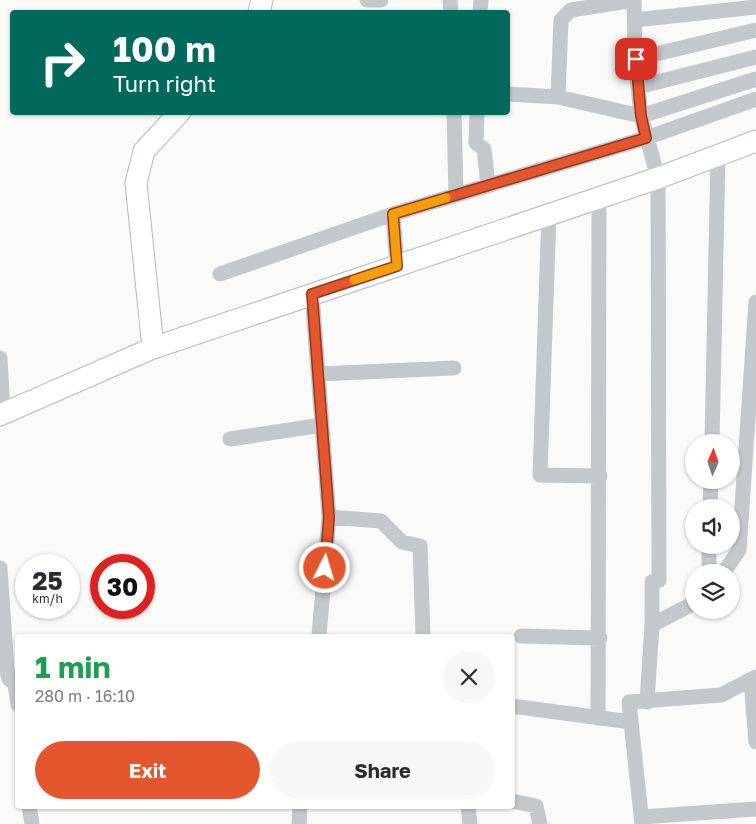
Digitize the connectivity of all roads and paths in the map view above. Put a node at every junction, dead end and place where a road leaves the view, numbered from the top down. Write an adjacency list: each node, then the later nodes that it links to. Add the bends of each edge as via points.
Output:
1 (367, 0): 2 (street)
2 (381, 0)
3 (756, 7): 4 (street)
4 (635, 20): 7 (street); 11 (street, via 634,0 566,13 561,20)
5 (756, 30): 7 (street)
6 (756, 57): 9 (street)
7 (636, 59): 9 (street)
8 (756, 79): 16 (street)
9 (638, 87): 16 (street)
10 (510, 94): 11 (street)
11 (558, 97): 16 (street)
12 (756, 99): 17 (street)
13 (177, 115): 30 (main road, via 144,151 136,183)
14 (454, 115): 22 (street)
15 (477, 115): 21 (street, via 476,143 484,149)
16 (641, 116): 17 (street)
17 (646, 138): 20 (street); 21 (street)
18 (756, 141): 19 (main road)
19 (718, 155): 20 (main road); 36 (street)
20 (658, 178): 23 (main road); 43 (street, via 659,580 652,582)
21 (488, 186): 22 (street)
22 (456, 195): 25 (street)
23 (599, 197): 24 (main road); 38 (street)
24 (550, 213): 26 (main road); 38 (street, via 540,475)
25 (393, 214): 26 (street); 27 (street)
26 (397, 266): 28 (main road)
27 (220, 274)
28 (312, 294): 30 (main road); 33 (street)
29 (756, 302): 40 (street, via 739,550)
30 (153, 348): 34 (main road)
31 (0, 358): 34 (street)
32 (454, 368): 33 (street)
33 (318, 374): 35 (street)
34 (2, 414)
35 (322, 425): 37 (street); 39 (street)
36 (712, 434)
37 (230, 438)
38 (600, 476): 47 (street)
39 (329, 517): 44 (street); 45 (street, via 381,521 402,542 420,546)
40 (729, 564)
41 (0, 568): 49 (street)
42 (685, 608): 43 (street)
43 (652, 625): 51 (street)
44 (319, 634)
45 (423, 634)
46 (521, 636): 47 (street)
47 (600, 638): 53 (street)
48 (753, 679): 51 (street, via 720,695); 55 (street)
49 (10, 681): 50 (street)
50 (15, 696)
51 (647, 702): 54 (street, via 629,702)
52 (515, 706): 53 (street)
53 (598, 718): 54 (street)
54 (631, 722): 61 (street)
55 (756, 742)
56 (515, 802): 65 (street, via 536,806)
57 (30, 809): 62 (street)
58 (300, 809): 63 (street)
59 (468, 809): 64 (street)
60 (756, 810): 61 (street)
61 (641, 821)
62 (32, 824)
63 (299, 824)
64 (470, 824)
65 (540, 824)

